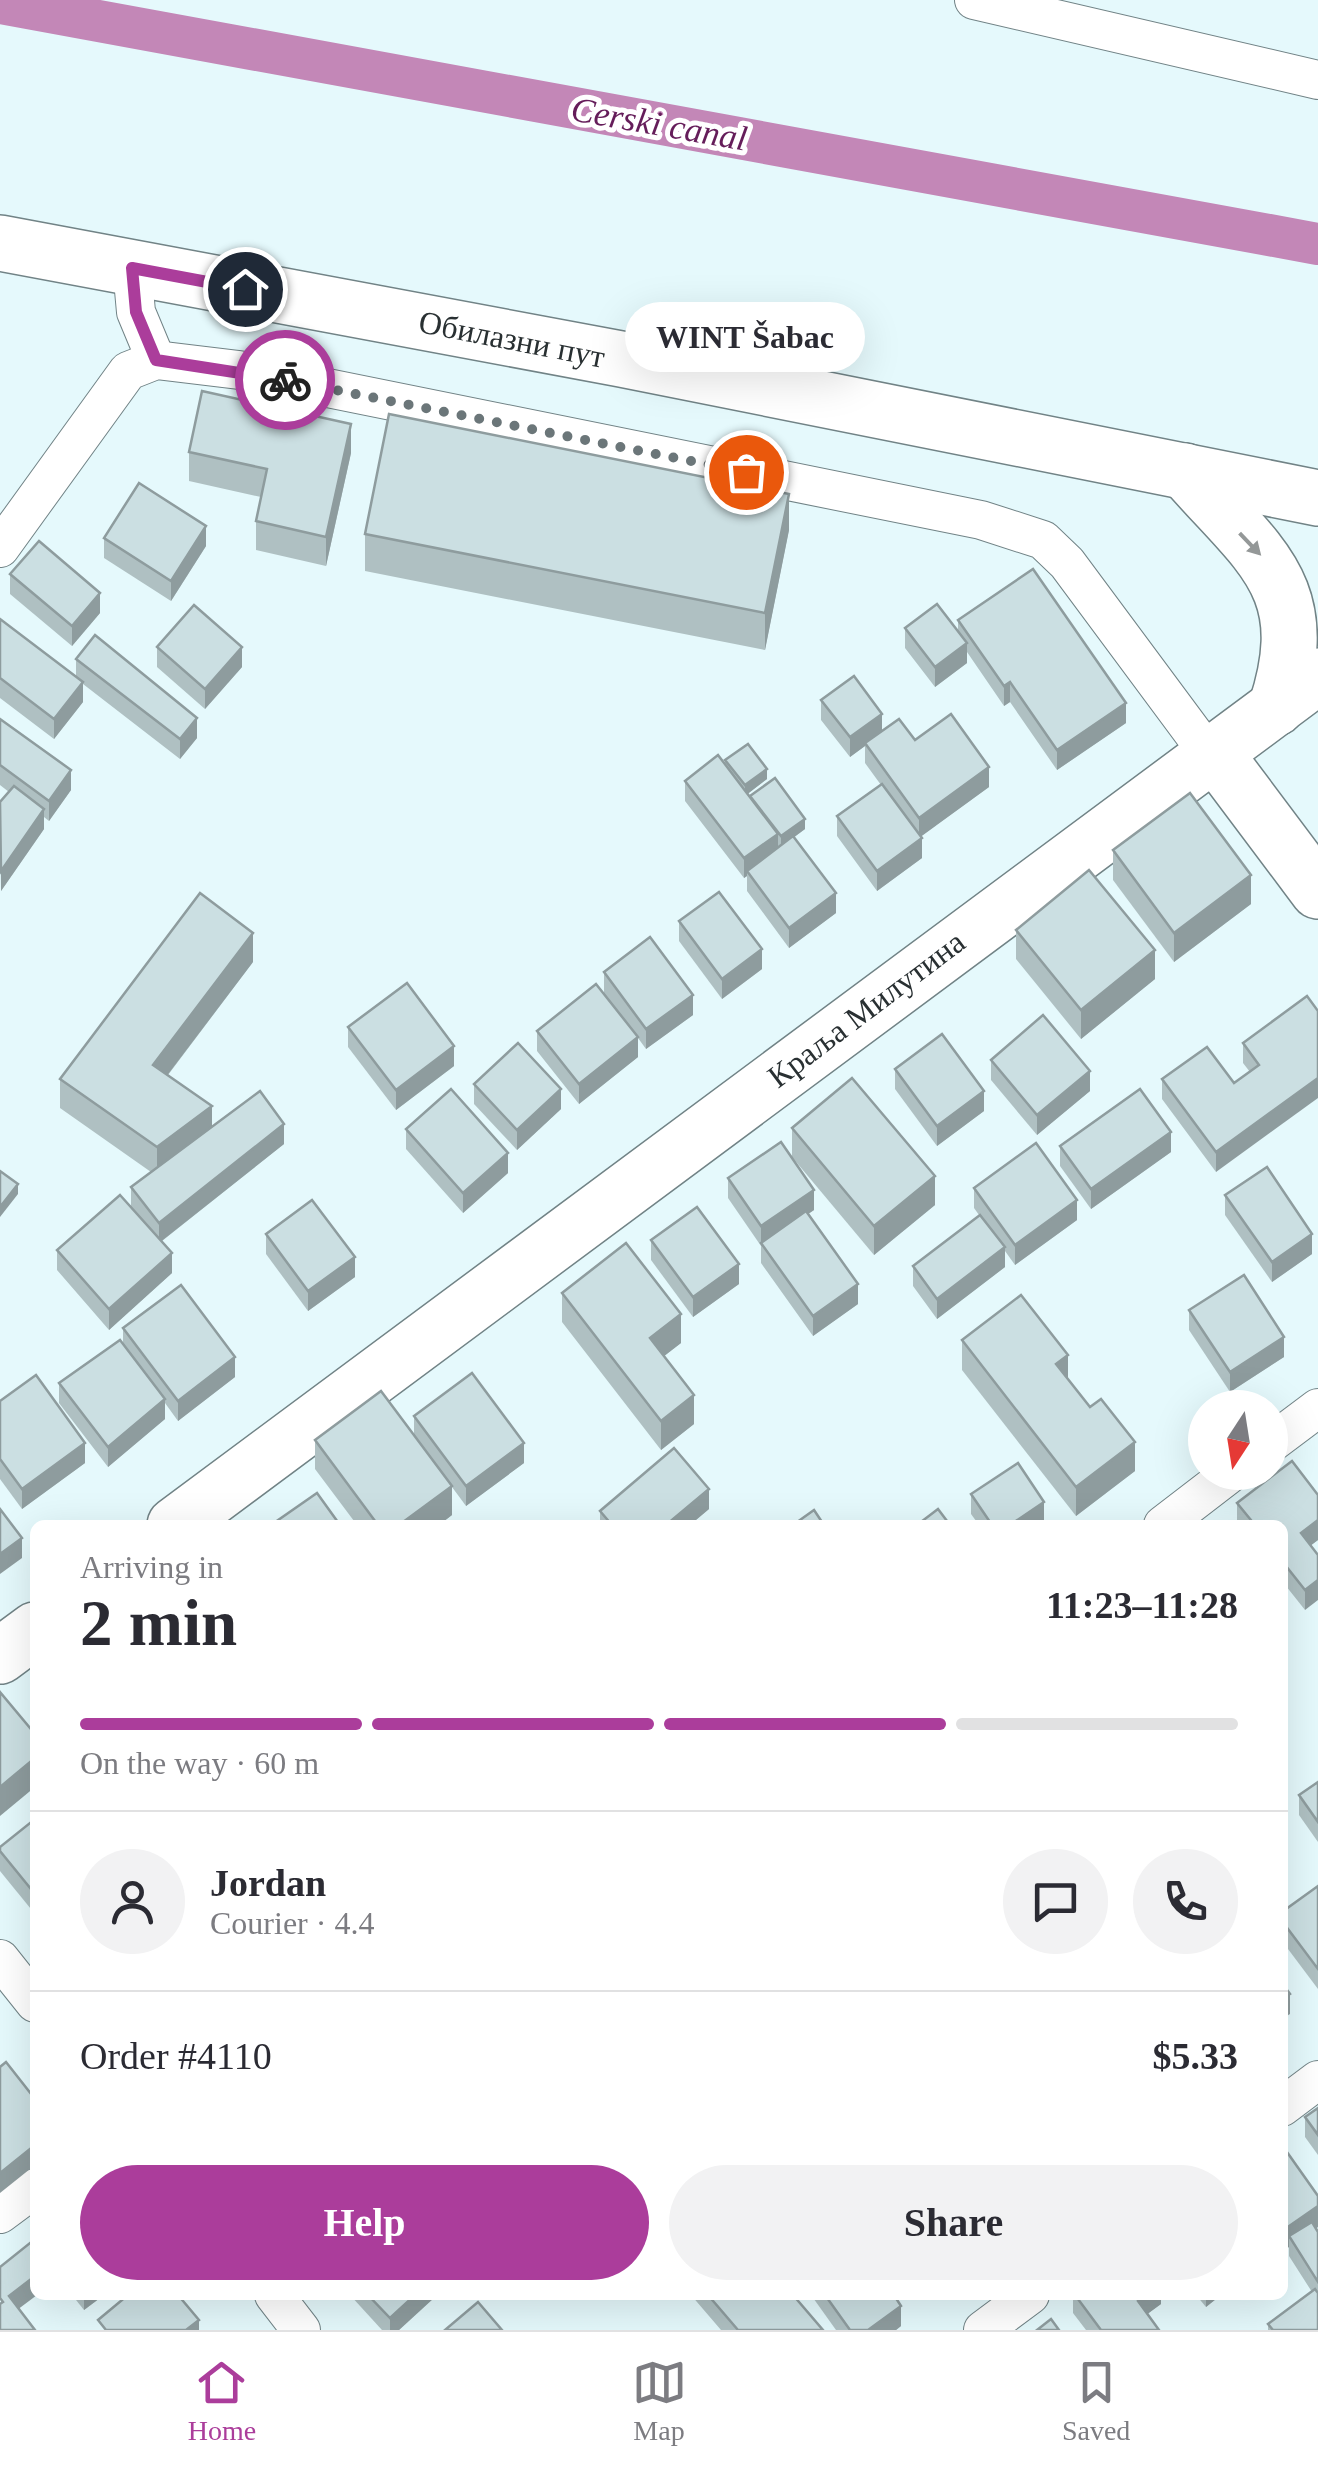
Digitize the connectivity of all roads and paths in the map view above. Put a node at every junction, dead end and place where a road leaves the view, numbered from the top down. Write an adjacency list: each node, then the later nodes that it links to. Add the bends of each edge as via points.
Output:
1 (974, 0): 2 (street)
2 (1318, 80)
3 (0, 243): 4 (main road, Обилазни пут)
4 (132, 268): 5 (street, via 136,312); 6 (main road, Обилазни пут)
5 (156, 360): 8 (street, via 128,370 111,388); 10 (street, via 258,374 1024,532 1044,540 1067,563)
6 (1185, 471): 7 (main road, Обилазни пут); 9 (main road, one-way to 9, via 1259,553 1283,591)
7 (1318, 498)
8 (0, 548)
9 (1297, 692): 10 (main road, Краља Милутина)
10 (1210, 752): 11 (main road); 15 (main road, Краља Милутина)
11 (1318, 891)
12 (1318, 1408): 13 (street)
13 (1288, 1430)
14 (1209, 1490): 16 (street)
15 (183, 1520)
16 (1170, 1520)
17 (30, 1634): 18 (main road)
18 (0, 1656)
19 (0, 1958): 20 (street)
20 (30, 1997)
21 (1318, 2080): 22 (street)
22 (1288, 2102)
23 (30, 2192): 24 (street)
24 (0, 2214)
25 (278, 2300): 27 (street)
26 (1023, 2300): 28 (street)
27 (302, 2330)
28 (983, 2330)

